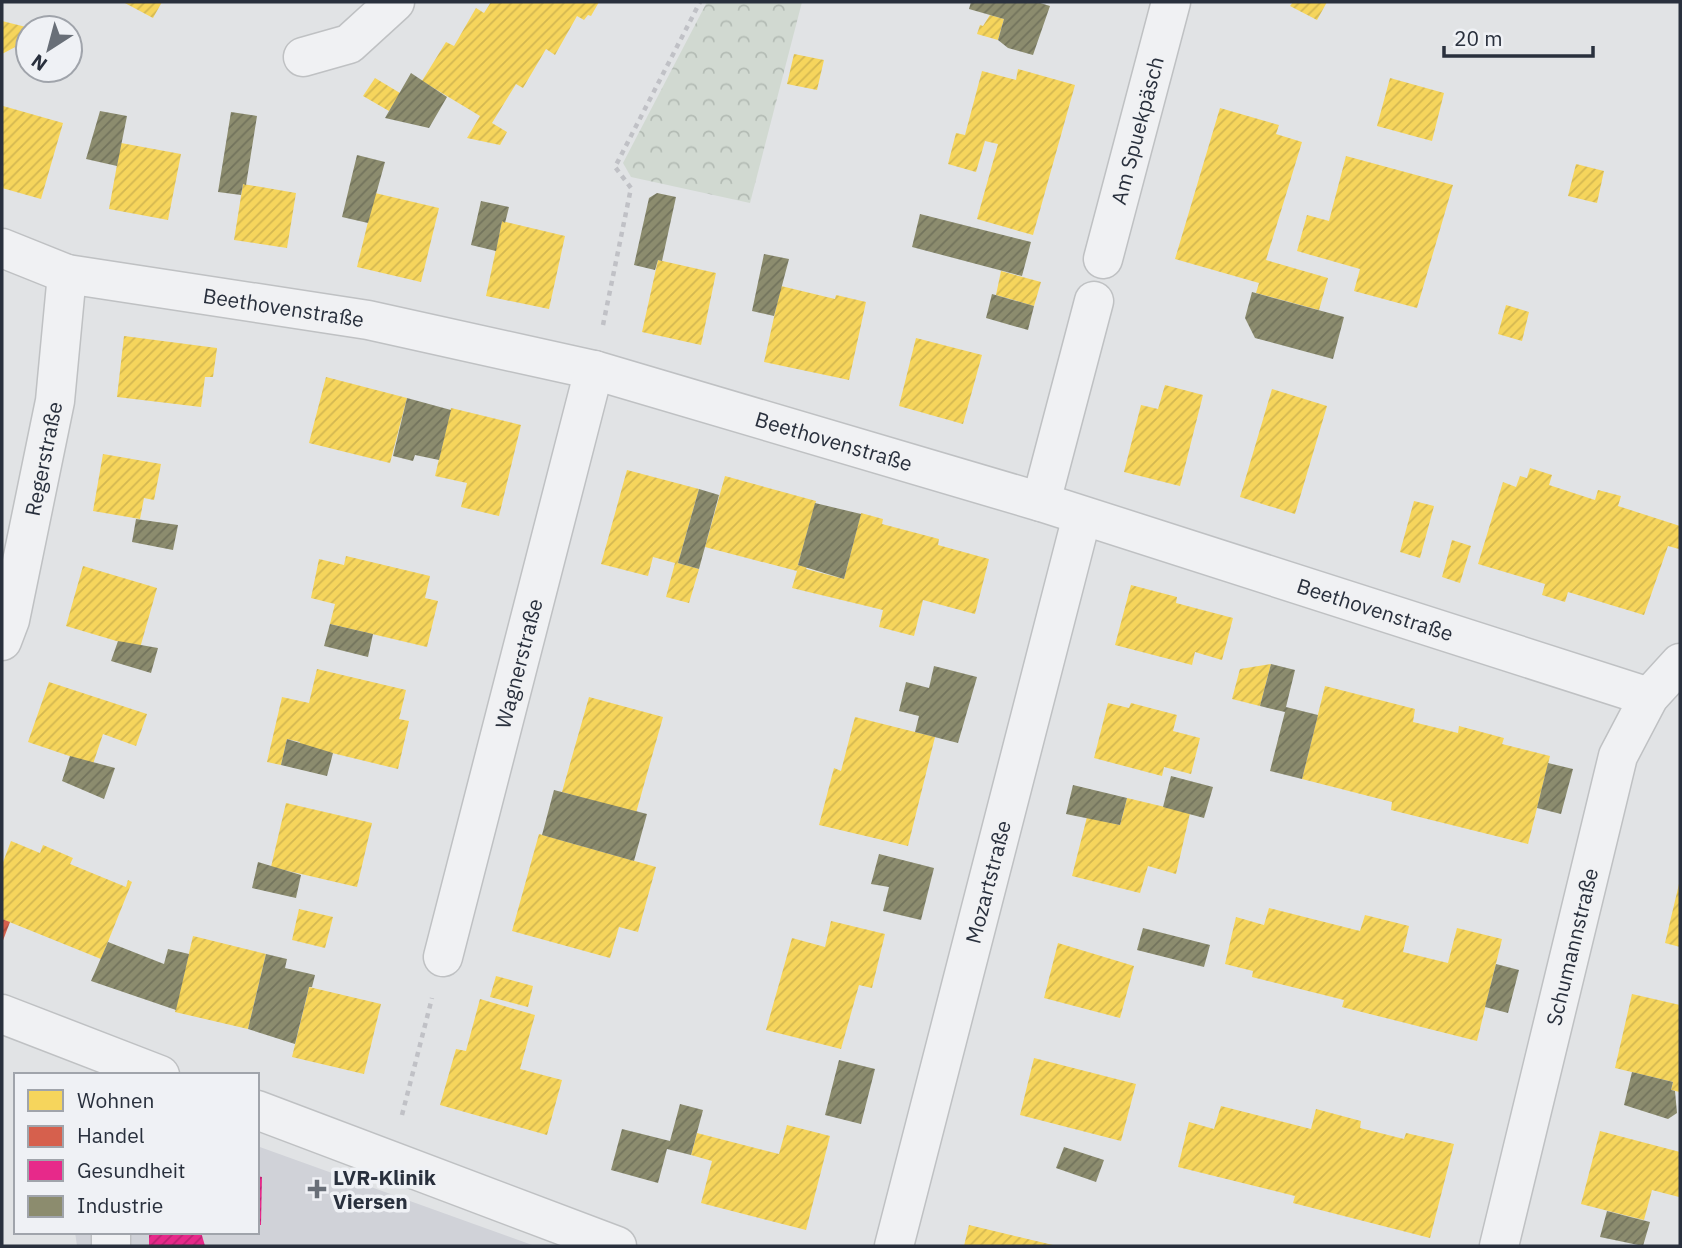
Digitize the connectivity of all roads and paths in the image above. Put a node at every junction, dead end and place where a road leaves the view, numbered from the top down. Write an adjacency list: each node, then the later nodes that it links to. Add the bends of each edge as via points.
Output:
1 (395, 2): 4 (street, via 349,44)
2 (700, 2): 9 (path, via 615,167 631,188)
3 (1171, 2): 6 (street, Am Spuekpäsch)
4 (303, 57)
5 (2, 248): 7 (street, Beethovenstraße)
6 (1103, 259)
7 (67, 274): 9 (street, Beethovenstraße, via 368,320); 12 (street, Regerstraße, via 55,401)
8 (1094, 301): 10 (street)
9 (594, 370): 10 (street, Beethovenstraße); 15 (street, Wagnerstraße)
10 (1041, 502): 11 (street, Beethovenstraße)
11 (1082, 516): 14 (street, Beethovenstraße); 22 (street, Mozartstraße)
12 (2, 641)
13 (1680, 663): 14 (street, Schumannstraße)
14 (1649, 697): 23 (street, Schumannstraße, via 1618,756)
15 (443, 957): 20 (path)
16 (2, 1014): 17 (street)
17 (108, 1065): 18 (street)
18 (150, 1073)
19 (259, 1111): 20 (street)
20 (391, 1159): 21 (street)
21 (617, 1246)
22 (894, 1246)
23 (1499, 1246)

